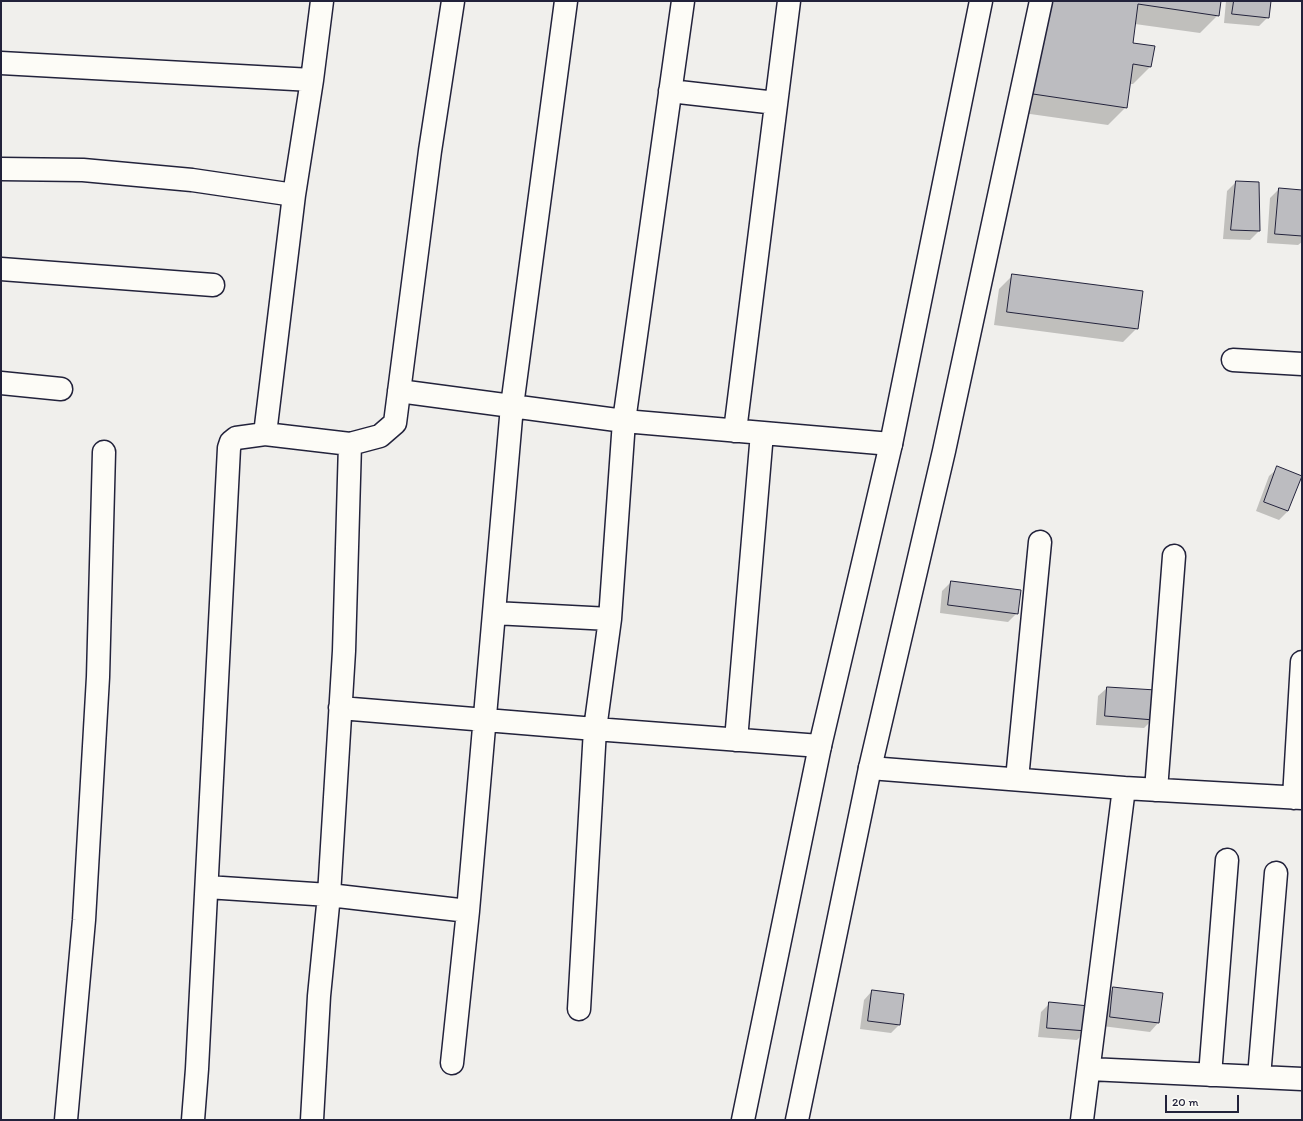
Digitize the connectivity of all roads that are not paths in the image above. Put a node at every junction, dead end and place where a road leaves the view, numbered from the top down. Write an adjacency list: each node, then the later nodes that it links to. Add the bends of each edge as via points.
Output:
1 (322, 1): 9 (street)
2 (453, 1): 20 (street, via 430,151)
3 (566, 1): 21 (street)
4 (683, 1): 10 (street)
5 (789, 1): 11 (street)
6 (981, 1): 27 (street)
7 (1041, 1): 39 (street, via 944,451)
8 (1, 63): 9 (street)
9 (312, 80): 13 (street)
10 (670, 91): 11 (street); 22 (street)
11 (776, 103): 23 (street)
12 (1, 169): 13 (street, via 106,172 192,180)
13 (294, 195): 25 (street)
14 (1, 269): 15 (street)
15 (213, 285)
16 (1233, 360): 17 (street)
17 (1302, 364)
18 (1, 383): 19 (street)
19 (61, 389)
20 (400, 391): 21 (street); 26 (street, via 395,423 380,436)
21 (512, 406): 22 (street); 31 (street)
22 (624, 421): 23 (street); 32 (street)
23 (735, 431): 24 (street)
24 (762, 433): 27 (street); 37 (street)
25 (265, 434): 26 (street); 46 (street, via 236,438 229,448)
26 (350, 444): 34 (street)
27 (891, 444): 38 (street)
28 (104, 452): 55 (street, via 98,677 84,920)
29 (1040, 542): 40 (street)
30 (1174, 556): 42 (street)
31 (494, 613): 32 (street); 35 (street)
32 (610, 619): 36 (street)
33 (1302, 662): 43 (street)
34 (340, 708): 35 (street); 47 (street)
35 (485, 720): 36 (street); 48 (street)
36 (595, 729): 37 (street); 49 (street)
37 (736, 740): 38 (street)
38 (820, 746): 58 (street)
39 (870, 768): 40 (street); 59 (street)
40 (1017, 779): 41 (street)
41 (1124, 788): 42 (street); 51 (street)
42 (1156, 790): 43 (street)
43 (1298, 798)
44 (1227, 860): 52 (street)
45 (1276, 873): 53 (street)
46 (207, 888): 47 (street); 56 (street)
47 (329, 895): 48 (street); 57 (street, via 319,996)
48 (468, 911): 50 (street)
49 (578, 1009)
50 (452, 1062)
51 (1089, 1069): 52 (street); 60 (street)
52 (1210, 1075): 53 (street)
53 (1259, 1077): 54 (street)
54 (1302, 1080)
55 (66, 1120)
56 (193, 1120)
57 (312, 1120)
58 (743, 1120)
59 (797, 1120)
60 (1082, 1120)

